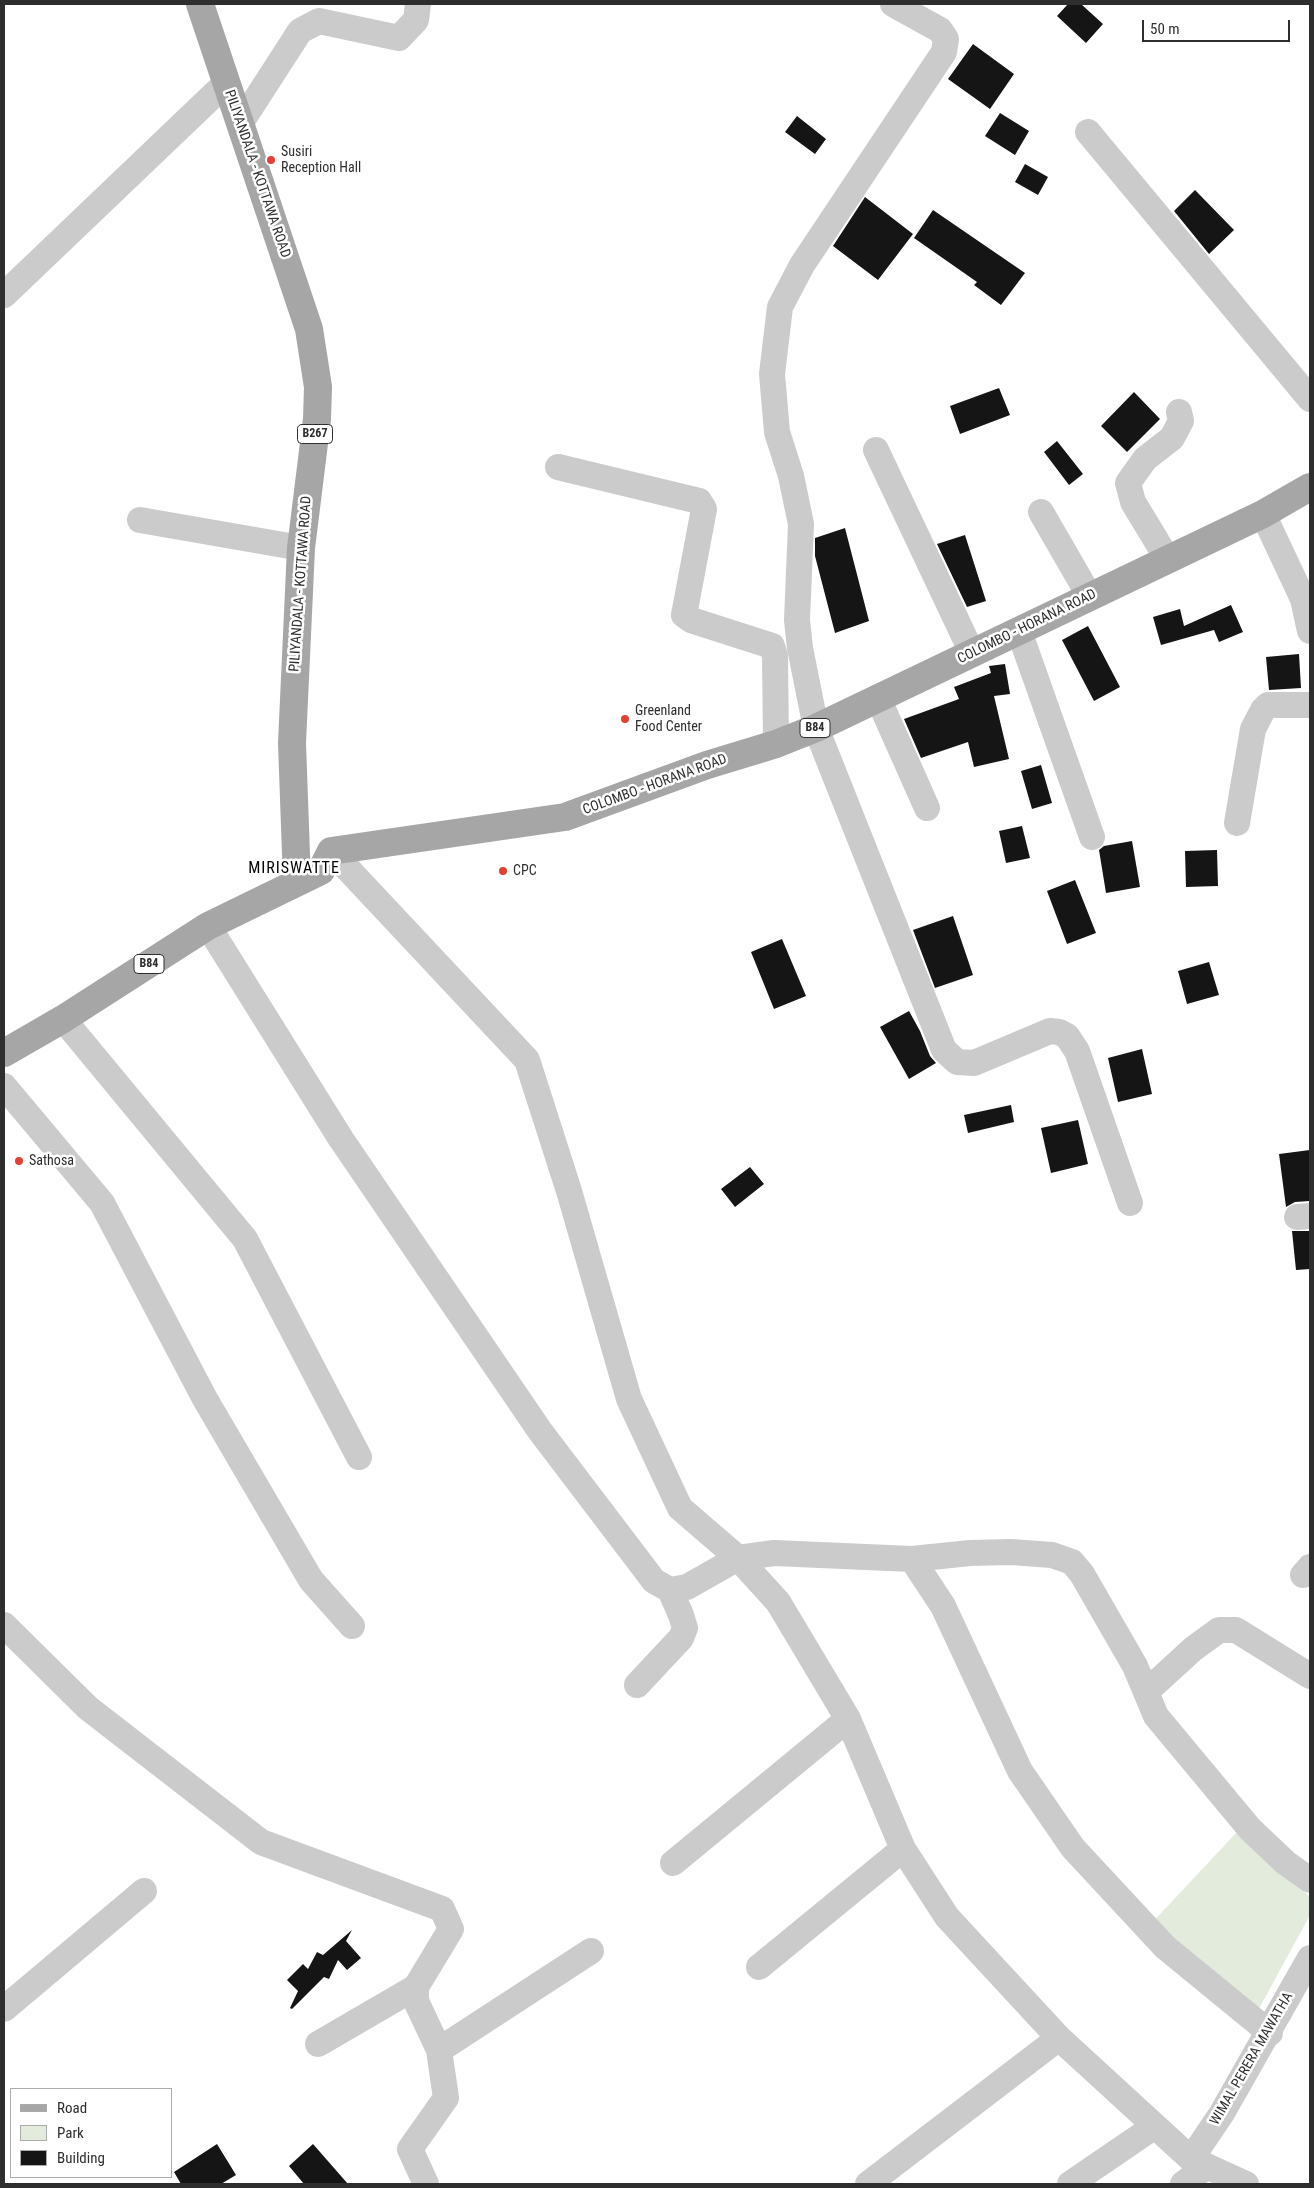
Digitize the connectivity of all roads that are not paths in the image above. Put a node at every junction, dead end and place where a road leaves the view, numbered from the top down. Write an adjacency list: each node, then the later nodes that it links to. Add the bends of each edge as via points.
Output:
1 (200, 4): 4 (main road, PILIYANDALA - KOTTAWA ROAD / B267)
2 (418, 4): 5 (street, via 416,20 399,38 319,21 300,31)
3 (893, 4): 24 (street, via 940,30 946,39 944,52 802,265 780,307 772,374 777,432 801,524 797,620)
4 (226, 83): 5 (main road, PILIYANDALA - KOTTAWA ROAD / B267); 7 (street)
5 (240, 124): 16 (main road, PILIYANDALA - KOTTAWA ROAD / B267, via 309,329 318,387)
6 (1088, 132): 8 (street)
7 (4, 295)
8 (1310, 399)
9 (1179, 412): 17 (street, via 1181,421 1172,438 1145,459 1128,483 1132,502)
10 (876, 450): 21 (street)
11 (558, 468): 25 (street, via 700,501 704,509 684,615 772,646 775,656)
12 (1310, 487): 14 (main road, COLOMBO - HORANA ROAD / B84)
13 (1041, 512): 18 (street)
14 (1263, 514): 17 (main road, COLOMBO - HORANA ROAD / B84); 20 (street, via 1303,599)
15 (140, 520): 16 (street)
16 (301, 548): 30 (main road, PILIYANDALA - KOTTAWA ROAD / B267, via 292,743)
17 (1168, 560): 18 (main road, COLOMBO - HORANA ROAD / B84)
18 (1090, 597): 19 (main road, COLOMBO - HORANA ROAD / B84)
19 (1019, 631): 21 (main road, COLOMBO - HORANA ROAD / B84); 28 (street)
20 (1310, 631)
21 (972, 653): 22 (main road, COLOMBO - HORANA ROAD / B84)
22 (878, 698): 24 (main road, COLOMBO - HORANA ROAD / B84); 26 (street)
23 (1310, 705): 27 (street, via 1268,705 1263,710 1253,729)
24 (816, 728): 25 (main road, COLOMBO - HORANA ROAD / B84); 35 (street, via 944,1050 957,1062 974,1062 1050,1032 1067,1036 1077,1051)
25 (776, 744): 29 (main road, COLOMBO - HORANA ROAD / B84, via 707,764 565,816)
26 (927, 808)
27 (1237, 823)
28 (1092, 837)
29 (331, 851): 30 (main road, B84, via 321,872); 37 (street, via 527,1060 629,1399 680,1508)
30 (297, 882): 31 (main road, B84)
31 (208, 926): 32 (main road, B84); 39 (street, via 341,1139 540,1431 654,1581)
32 (63, 1019): 33 (main road, B84); 36 (street, via 245,1239)
33 (4, 1053)
34 (4, 1086): 41 (street, via 102,1203 204,1399 311,1580)
35 (1130, 1204)
36 (359, 1457)
37 (738, 1558): 38 (street, via 774,1553); 39 (street, via 688,1587); 45 (street, via 778,1602)
38 (912, 1559): 44 (street, via 1011,1552 1052,1555 1072,1562 1136,1666); 55 (street, via 943,1606 1020,1771 1073,1848 1166,1947)
39 (670, 1590): 43 (street, via 684,1628 681,1638)
40 (4, 1625): 53 (street, via 88,1708 261,1842 442,1909 451,1929)
41 (352, 1626)
42 (1310, 1676): 44 (street, via 1236,1630 1219,1630)
43 (638, 1685)
44 (1146, 1692): 48 (street, via 1156,1716 1250,1830)
45 (848, 1719): 46 (street); 47 (street)
46 (903, 1849): 52 (street); 56 (street, via 948,1917)
47 (673, 1864)
48 (1310, 1880)
49 (144, 1891): 54 (street)
50 (591, 1951): 58 (street)
51 (1310, 1958): 55 (street, WIMAL PERERA MAWATHA)
52 (759, 1967)
53 (416, 1987): 57 (street); 58 (street, via 416,2001)
54 (4, 2009)
55 (1270, 2032): 60 (street, WIMAL PERERA MAWATHA, via 1222,2113)
56 (1059, 2038): 59 (street); 62 (street)
57 (318, 2044)
58 (439, 2050): 61 (street, via 446,2098 410,2149)
59 (1156, 2126): 60 (street); 63 (street)
60 (1199, 2163): 64 (street, WIMAL PERERA MAWATHA); 65 (street)
61 (426, 2184)
62 (868, 2184)
63 (1070, 2184)
64 (1183, 2184)
65 (1246, 2184)

